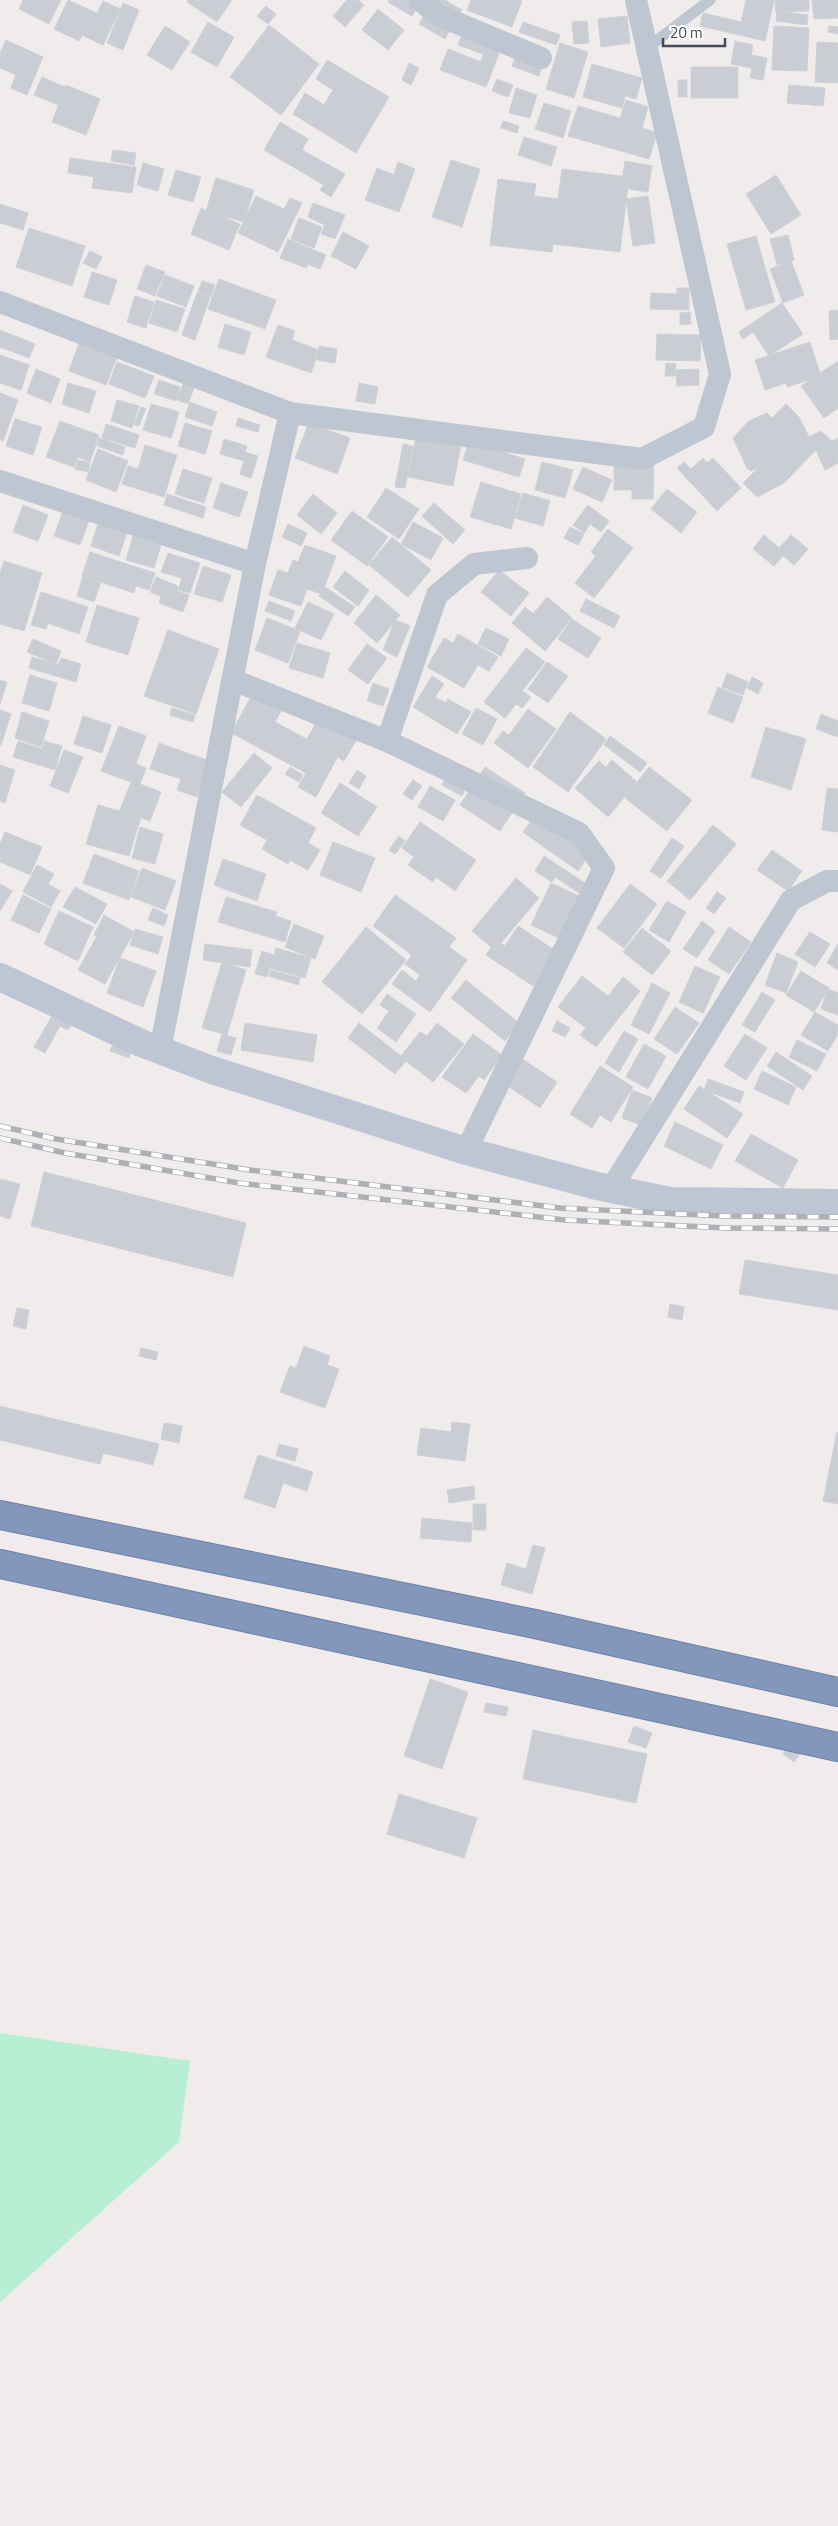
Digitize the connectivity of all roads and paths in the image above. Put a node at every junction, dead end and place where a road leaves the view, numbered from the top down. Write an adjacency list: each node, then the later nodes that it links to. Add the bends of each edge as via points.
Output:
1 (420, 0): 5 (street, via 438,15)
2 (636, 0): 4 (street)
3 (710, 0): 4 (lane)
4 (647, 48): 7 (street, via 720,374 704,427 642,459)
5 (541, 58)
6 (0, 302): 7 (street)
7 (290, 413): 10 (street)
8 (0, 480): 10 (street)
9 (528, 558): 12 (street, via 474,564 437,595)
10 (255, 564): 11 (street)
11 (233, 680): 12 (street); 15 (street)
12 (387, 742): 16 (street, via 579,833 604,868)
13 (838, 881): 17 (street, via 827,881 791,900)
14 (0, 977): 15 (main road)
15 (160, 1050): 16 (main road, via 212,1070)
16 (466, 1151): 17 (main road)
17 (611, 1189): 18 (main road, via 670,1201)
18 (838, 1202)
19 (0, 1515): 21 (highway, via 536,1624)
20 (0, 1564): 22 (highway)
21 (838, 1692)
22 (838, 1747)

